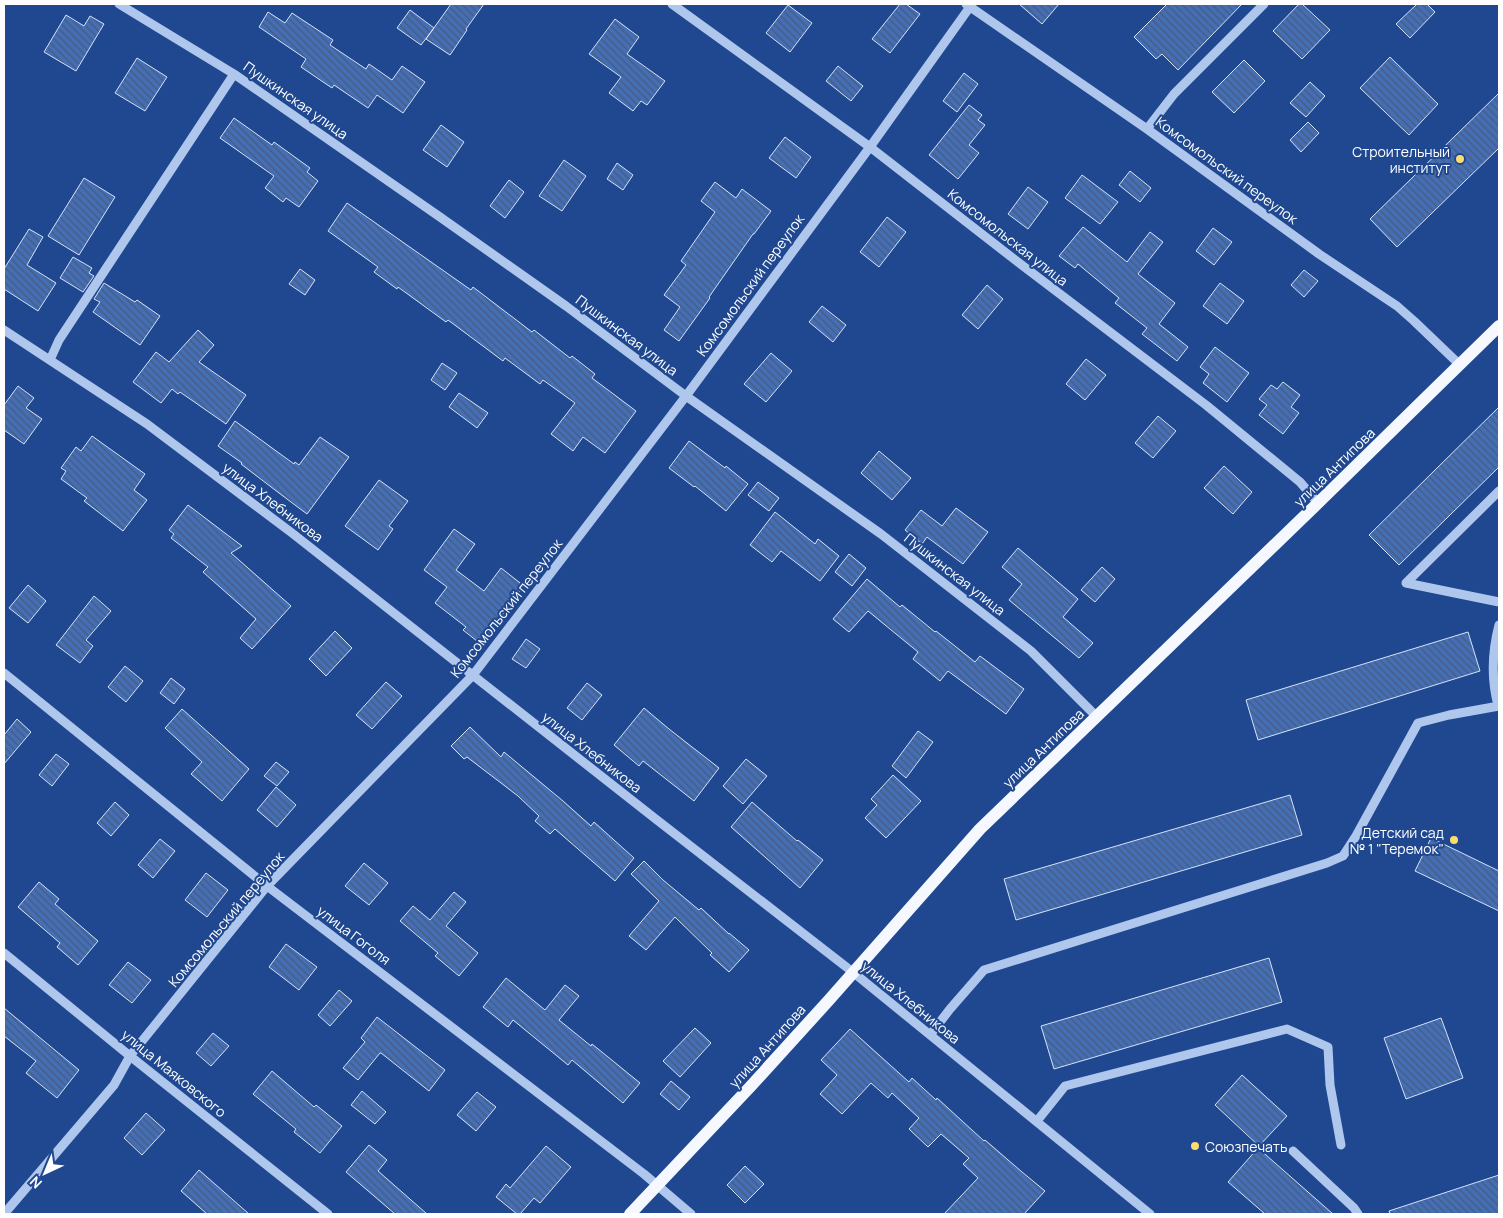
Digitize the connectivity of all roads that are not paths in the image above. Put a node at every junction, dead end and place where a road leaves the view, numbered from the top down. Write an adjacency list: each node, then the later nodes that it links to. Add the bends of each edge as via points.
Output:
1 (119, 4): 5 (street, Пушкинская улица)
2 (672, 4): 7 (street, Комсомольская улица)
3 (1264, 4): 6 (street, via 1174,94)
4 (969, 5): 6 (street, Комсомольский переулок); 7 (street, Комсомольский переулок)
5 (234, 74): 10 (street, via 59,340); 12 (street, Пушкинская улица, via 558,300)
6 (1147, 129): 11 (street, Комсомольский переулок, via 1319,254 1397,306)
7 (870, 147): 12 (street, Комсомольский переулок); 14 (street, Комсомольская улица, via 1213,411 1300,482)
8 (1499, 326): 11 (main road, улица Антипова)
9 (4, 330): 10 (street, улица Хлебникова)
10 (50, 360): 18 (street, улица Хлебникова, via 163,436)
11 (1460, 365): 14 (main road, улица Антипова)
12 (686, 396): 18 (street, Комсомольский переулок); 20 (street, Пушкинская улица, via 881,534 1031,651)
13 (1499, 491): 15 (street, via 1406,583)
14 (1318, 503): 20 (main road, улица Антипова)
15 (1499, 602)
16 (1499, 626): 19 (street, via 1494,644 1493,678)
17 (4, 673): 21 (street, улица Гоголя)
18 (473, 676): 21 (street, Комсомольский переулок); 23 (street, улица Хлебникова)
19 (1499, 706): 24 (street, via 1418,723 1343,856 984,970)
20 (1097, 716): 23 (main road, улица Антипова, via 980,829)
21 (268, 886): 25 (street, Комсомольский переулок); 29 (street, улица Гоголя)
22 (4, 953): 25 (street, улица Маяковского)
23 (854, 973): 24 (street, улица Хлебникова); 29 (main road, улица Антипова)
24 (930, 1035): 26 (street, улица Хлебникова)
25 (130, 1056): 30 (street, Комсомольский переулок, via 114,1085); 31 (street, улица Маяковского)
26 (1037, 1121): 27 (street, via 1064,1086 1286,1029 1328,1047 1330,1085); 34 (street, улица Хлебникова)
27 (1341, 1145)
28 (1293, 1151): 35 (street)
29 (657, 1186): 32 (main road, улица Антипова); 33 (street, улица Гоголя)
30 (4, 1214)
31 (328, 1214)
32 (630, 1214)
33 (691, 1214)
34 (1150, 1214)
35 (1358, 1214)

